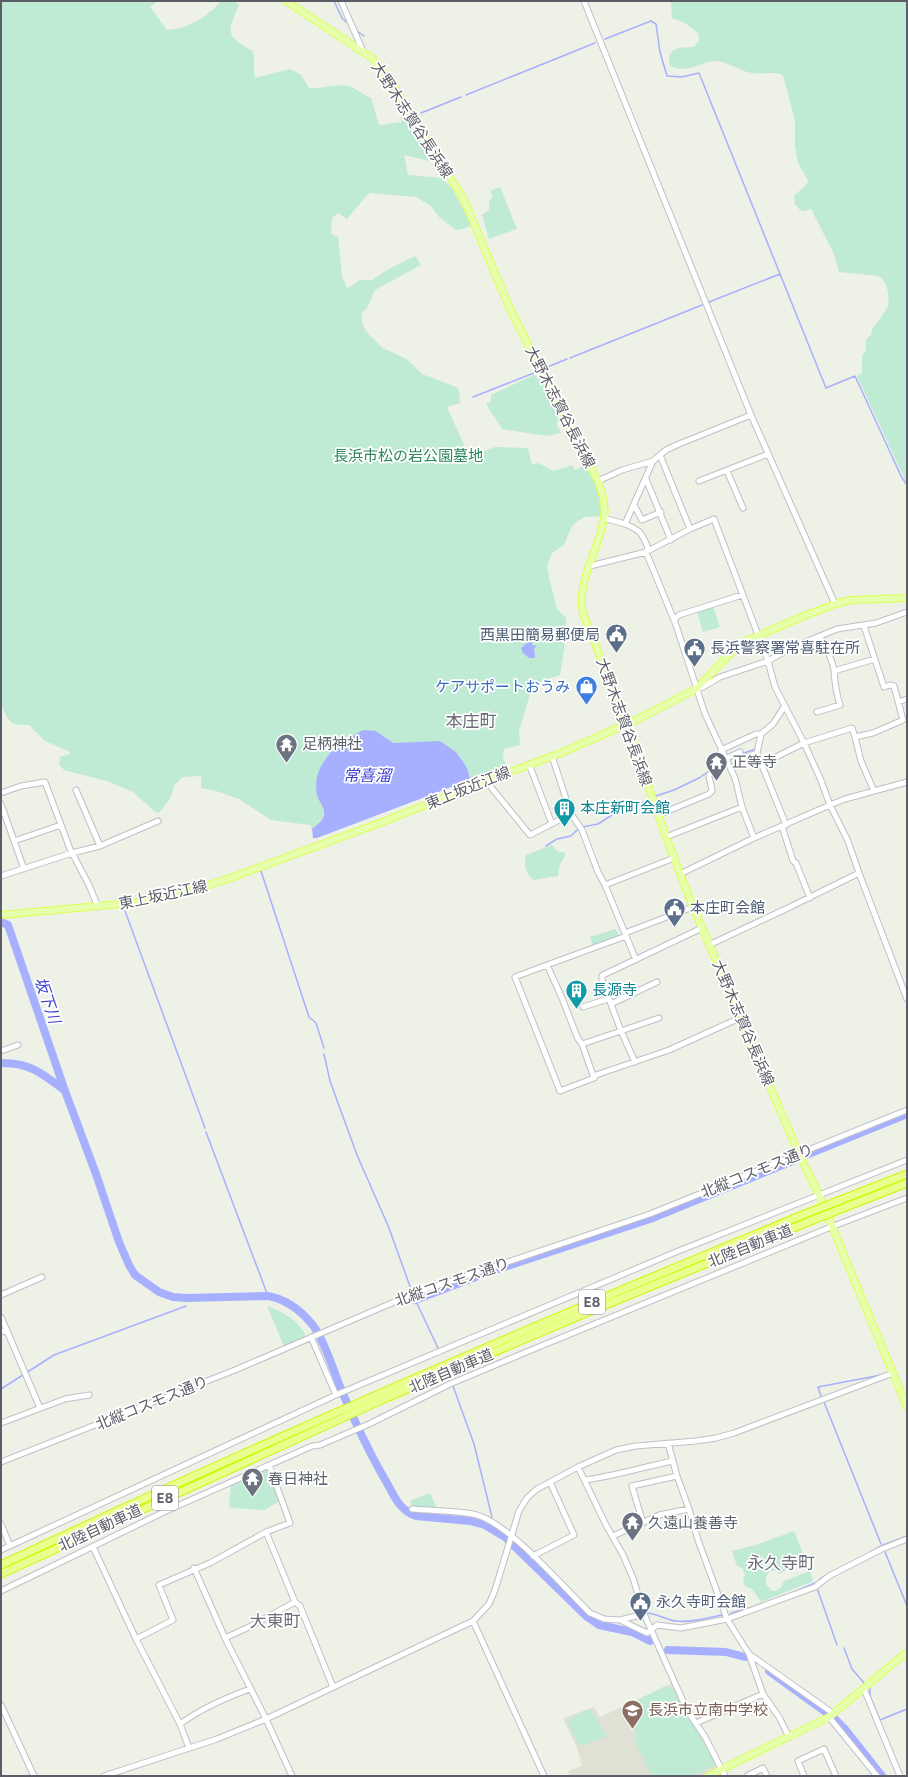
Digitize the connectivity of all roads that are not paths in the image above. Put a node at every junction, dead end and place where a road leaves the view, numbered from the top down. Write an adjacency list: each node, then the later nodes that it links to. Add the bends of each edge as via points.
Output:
1 (286, 1): 4 (main road, 大野木志賀谷長浜線)
2 (341, 1): 4 (street)
3 (584, 1): 5 (street)
4 (363, 51): 11 (main road, 大野木志賀谷長浜線, via 390,80 464,200 510,309)
5 (751, 415): 6 (street); 7 (street, via 679,444)
6 (768, 454): 9 (street); 24 (street)
7 (660, 455): 8 (street); 18 (street)
8 (654, 461): 10 (street); 11 (street, via 622,470)
9 (727, 471): 12 (street); 14 (street)
10 (646, 479): 13 (street); 15 (street)
11 (598, 481): 16 (main road, 大野木志賀谷長浜線, via 604,497)
12 (699, 481)
13 (634, 505): 15 (street, via 642,520); 17 (street)
14 (743, 508)
15 (661, 512): 19 (street)
16 (604, 518): 17 (street); 21 (main road, 大野木志賀谷長浜線)
17 (625, 524): 20 (street, via 640,531 648,548)
18 (690, 529): 19 (street); 22 (street, via 714,519)
19 (671, 540): 20 (street)
20 (646, 552): 21 (street); 26 (street)
21 (590, 566): 41 (main road, 大野木志賀谷長浜線, via 581,597 583,613)
22 (742, 595): 26 (street, via 679,615); 28 (street)
23 (907, 598): 24 (main road, 東上坂近江線)
24 (834, 604): 28 (main road, 東上坂近江線)
25 (907, 612): 27 (street)
26 (674, 620): 35 (street)
27 (864, 626): 29 (street, via 846,627); 30 (street)
28 (757, 635): 31 (street); 32 (main road, 東上坂近江線, via 734,650)
29 (820, 636): 31 (street); 33 (street)
30 (875, 659): 33 (street); 37 (street, via 884,686 894,686)
31 (768, 661): 34 (street); 38 (street)
32 (714, 671): 34 (street); 35 (main road, 東上坂近江線)
33 (834, 671): 39 (street, via 834,685 840,705)
34 (720, 677): 35 (street, via 703,687)
35 (696, 688): 41 (main road, 東上坂近江線); 45 (street)
36 (907, 699): 37 (street)
37 (898, 702): 40 (street)
38 (784, 707): 42 (street, via 773,724); 44 (street)
39 (817, 712)
40 (904, 714): 43 (street, via 901,722)
41 (627, 725): 48 (main road, 東上坂近江線); 62 (main road, 大野木志賀谷長浜線)
42 (760, 734): 45 (street); 47 (street)
43 (855, 738): 44 (street, via 852,728); 55 (street, via 861,761)
44 (805, 743): 52 (street); 59 (street)
45 (721, 750): 50 (street)
46 (740, 752): 50 (street)
47 (756, 753): 49 (street); 52 (street)
48 (552, 756): 51 (main road, 東上坂近江線); 61 (street)
49 (743, 758)
50 (726, 761): 60 (street, via 735,778); 62 (street, via 710,775 712,791 709,794)
51 (529, 764): 53 (main road, 東上坂近江線); 64 (street)
52 (760, 765): 66 (street)
53 (486, 781): 64 (street, via 530,836); 79 (main road, 東上坂近江線, via 208,886 141,902)
54 (907, 782): 55 (street)
55 (874, 789): 59 (street)
56 (76, 790): 70 (street)
57 (1, 793): 65 (street, via 45,782)
58 (1, 804): 69 (street)
59 (830, 805): 66 (street); 74 (street, via 848,841)
60 (742, 807): 67 (street); 68 (street)
61 (571, 814): 64 (street); 77 (street, via 582,830)
62 (658, 814): 67 (main road, 大野木志賀谷長浜線)
63 (158, 821): 70 (street)
64 (552, 824)
65 (61, 825): 69 (street); 71 (street)
66 (784, 825): 68 (street); 78 (street, via 793,861)
67 (666, 837): 72 (main road, 大野木志賀谷長浜線)
68 (754, 838): 75 (street)
69 (14, 841): 73 (street)
70 (100, 846): 71 (street)
71 (72, 853): 73 (street); 79 (street)
72 (674, 858): 75 (main road, 大野木志賀谷長浜線); 77 (street)
73 (24, 869): 76 (street)
74 (859, 873): 78 (street); 89 (street)
75 (680, 874): 80 (main road, 大野木志賀谷長浜線)
76 (1, 876)
77 (605, 885): 83 (street)
78 (810, 898): 84 (street)
79 (98, 907): 81 (main road, 東上坂近江線)
80 (693, 907): 82 (main road, 大野木志賀谷長浜線); 83 (street)
81 (1, 916)
82 (702, 928): 84 (main road, 大野木志賀谷長浜線); 85 (street)
83 (626, 935): 85 (street); 86 (street)
84 (709, 944): 92 (main road, 大野木志賀谷長浜線)
85 (636, 960): 88 (street, via 602,976)
86 (547, 965): 95 (street); 99 (street, via 515,977 560,1091)
87 (657, 982): 90 (street)
88 (608, 999): 90 (street); 91 (street)
89 (907, 999)
90 (611, 1004): 94 (street)
91 (583, 1007)
92 (742, 1017): 98 (street); 101 (main road, 大野木志賀谷長浜線)
93 (658, 1018): 94 (street)
94 (621, 1031): 95 (street); 98 (street)
95 (582, 1044): 99 (street)
96 (18, 1045): 97 (street)
97 (1, 1051)
98 (636, 1062): 99 (street, via 596,1075)
99 (594, 1078)
100 (907, 1110): 101 (street, 北縦コスモス通り)
101 (799, 1154): 105 (main road, 大野木志賀谷長浜線); 113 (street, 北縦コスモス通り, via 650,1214 412,1294)
102 (907, 1160): 105 (street)
103 (907, 1174): 140 (highway, 北陸自動車道 / E8, bridge, via 636,1283 380,1392)
104 (907, 1183): 142 (highway, 北陸自動車道 / E8, bridge, via 588,1312 384,1399)
105 (819, 1195): 107 (main road, 大野木志賀谷長浜線); 116 (street, via 676,1252)
106 (907, 1198): 107 (street)
107 (832, 1226): 114 (main road, 大野木志賀谷長浜線); 123 (street, via 450,1384 370,1424)
108 (42, 1277): 109 (street)
109 (1, 1295)
110 (1, 1317): 111 (street)
111 (7, 1330): 112 (street); 118 (street)
112 (1, 1332)
113 (312, 1337): 116 (street); 122 (street, 北縦コスモス通り)
114 (893, 1373): 117 (main road, 大野木志賀谷長浜線); 120 (street, via 734,1433 696,1441)
115 (89, 1395): 118 (street, via 65,1399)
116 (337, 1395): 136 (street)
117 (907, 1407)
118 (40, 1408): 119 (street)
119 (1, 1423)
120 (668, 1443): 121 (street); 124 (street, via 616,1450)
121 (673, 1461): 125 (street); 126 (street)
122 (1, 1462)
123 (269, 1465): 132 (street, via 290,1523); 137 (street)
124 (578, 1467): 126 (street); 127 (street)
125 (677, 1476): 129 (street); 130 (street, via 632,1486)
126 (585, 1480): 134 (street)
127 (550, 1482): 133 (street, via 527,1498); 139 (street, via 574,1535)
128 (412, 1509): 133 (street, via 474,1514 496,1523)
129 (689, 1509): 130 (street, via 659,1515); 146 (street)
130 (643, 1523): 134 (street)
131 (1, 1524): 136 (street)
132 (266, 1532): 141 (street); 144 (street)
133 (510, 1536): 139 (street); 148 (street, via 495,1590 488,1604)
134 (613, 1536): 145 (street, via 633,1578)
135 (907, 1539): 146 (street, via 829,1576 816,1586)
136 (10, 1546): 138 (street)
137 (93, 1547): 143 (street); 151 (street)
138 (1, 1550)
139 (533, 1556): 147 (street, via 590,1612 604,1619)
140 (1, 1565)
141 (194, 1568): 150 (street); 151 (street, via 159,1585 173,1620)
142 (1, 1574)
143 (1, 1591)
144 (296, 1602): 150 (street); 155 (street, via 300,1606)
145 (644, 1614): 147 (street); 149 (street)
146 (727, 1619): 149 (street, via 681,1628 657,1625); 153 (street)
147 (620, 1620): 149 (street, via 647,1633)
148 (473, 1621): 155 (street); 169 (street)
149 (652, 1629): 162 (street, via 687,1710)
150 (225, 1638): 156 (street)
151 (136, 1639): 161 (street)
152 (907, 1652): 154 (main road)
153 (749, 1654): 157 (street); 159 (street)
154 (866, 1686): 159 (main road); 177 (street)
155 (333, 1687): 160 (street)
156 (250, 1689): 160 (street); 161 (street, via 216,1702)
157 (763, 1694): 162 (street); 163 (street)
158 (1, 1705): 166 (street)
159 (832, 1715): 163 (main road); 176 (street)
160 (266, 1719): 164 (street); 168 (street)
161 (180, 1724): 164 (street)
162 (696, 1724): 165 (street)
163 (789, 1737): 165 (main road)
164 (189, 1748): 167 (street)
165 (722, 1769): 170 (main road); 171 (street)
166 (34, 1776)
167 (104, 1776)
168 (292, 1776)
169 (544, 1776)
170 (708, 1776)
171 (725, 1776)
172 (747, 1776): 173 (street, via 763,1768)
173 (767, 1776)
174 (804, 1776): 175 (street, via 798,1761 824,1749)
175 (836, 1776)
176 (875, 1776)
177 (900, 1776)

